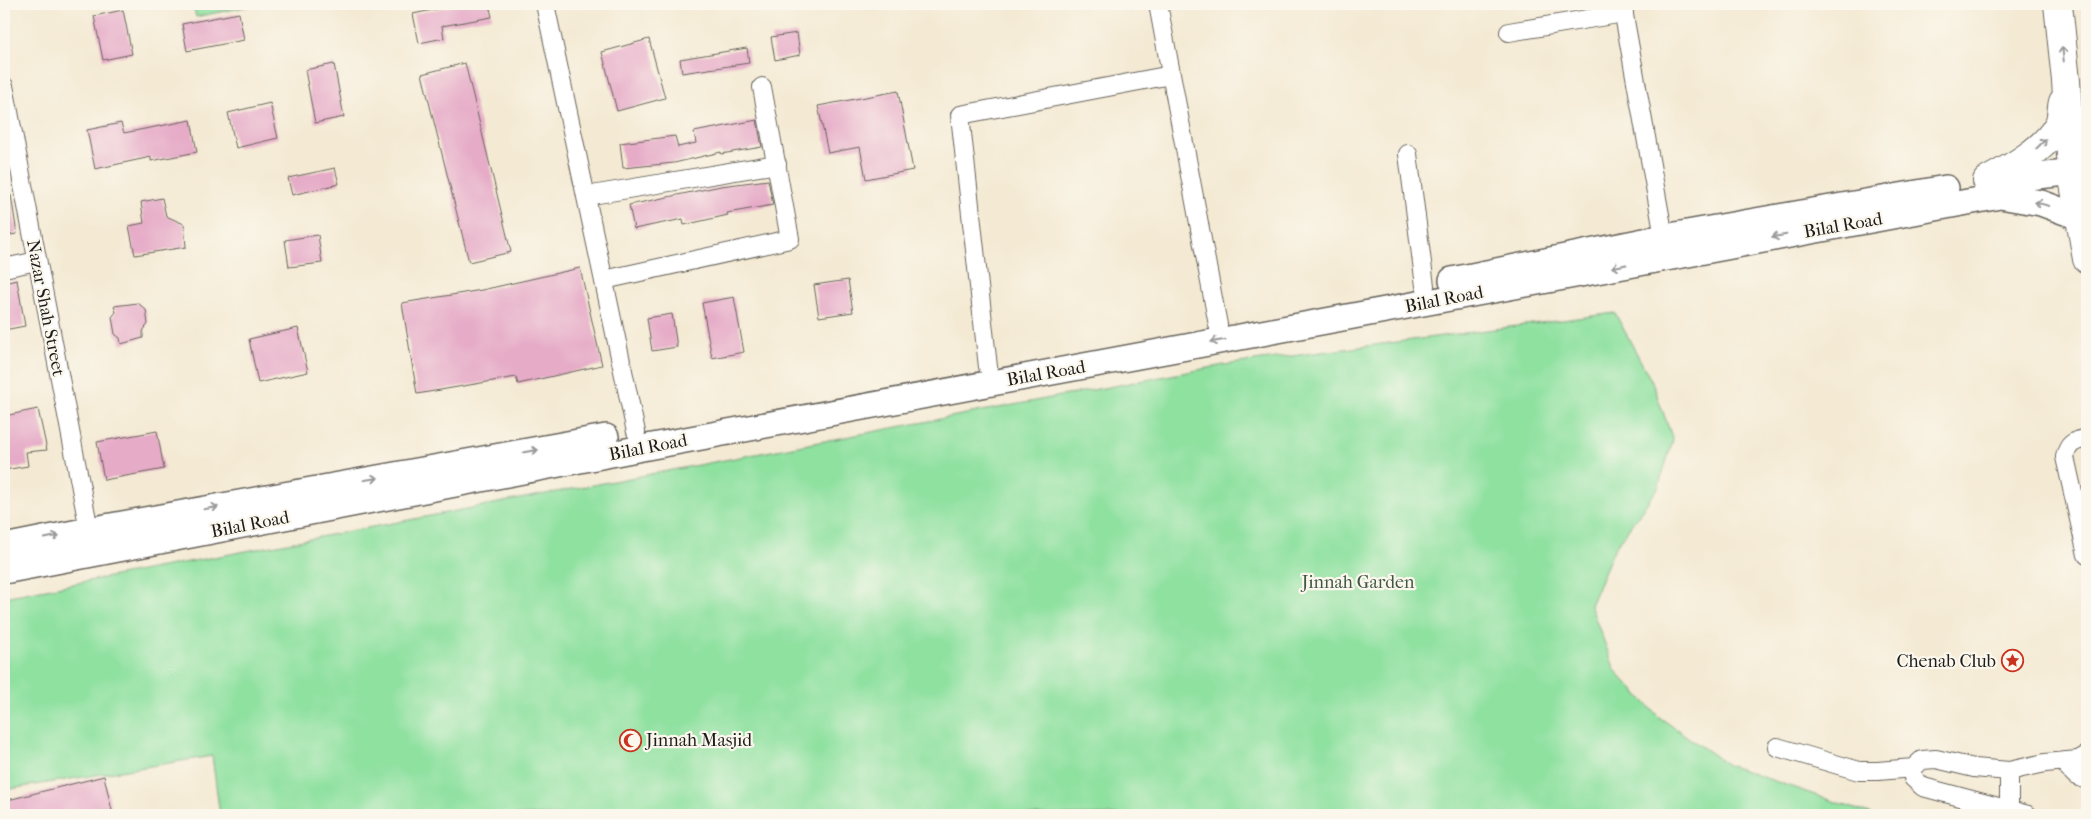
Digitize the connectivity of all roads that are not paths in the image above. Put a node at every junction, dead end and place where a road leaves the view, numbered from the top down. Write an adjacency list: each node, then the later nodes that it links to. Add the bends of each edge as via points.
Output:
1 (545, 4): 14 (street)
2 (1158, 4): 6 (street)
3 (2058, 4): 7 (main road, one-way to 3)
4 (1623, 8): 5 (street); 16 (street)
5 (1509, 32)
6 (1171, 75): 22 (street); 23 (street, via 960,115)
7 (2066, 81): 12 (main road); 13 (main road, one-way to 7, via 2021,162 2059,124)
8 (4, 86): 18 (street, Nazar Shah Street)
9 (762, 87): 11 (street)
10 (1408, 154): 21 (street)
11 (777, 164): 14 (street); 20 (street, via 790,239)
12 (2080, 172): 13 (main road, Bilal Road); 15 (main road)
13 (1987, 181): 16 (main road, Bilal Road)
14 (586, 196): 20 (street)
15 (2083, 219): 17 (main road); 29 (main road, Bilal Road, one-way to 29, via 2041,203 2000,196 681,440)
16 (1664, 237): 21 (main road, Bilal Road)
17 (2087, 259)
18 (37, 261): 19 (street); 26 (street, Nazar Shah Street)
19 (4, 268)
20 (604, 280): 24 (street)
21 (1425, 286): 22 (main road, Bilal Road)
22 (1218, 325): 23 (main road, Bilal Road)
23 (988, 367): 24 (main road, Bilal Road)
24 (636, 432): 26 (main road, Bilal Road, one-way to 24)
25 (2087, 438): 28 (street, via 2074,440 2065,457)
26 (89, 530): 27 (main road, Bilal Road, one-way to 26)
27 (4, 547)
28 (2087, 555)
29 (4, 571)
30 (1777, 747): 33 (street, via 1859,771)
31 (2087, 755): 32 (street)
32 (2063, 762): 34 (street); 35 (street, via 2075,775)
33 (1913, 768): 34 (street, via 1922,760 1936,759 1974,768); 36 (street, via 1913,778 1923,787)
34 (2009, 771): 36 (street)
35 (2087, 780)
36 (2009, 809): 37 (street)
37 (2028, 815)

